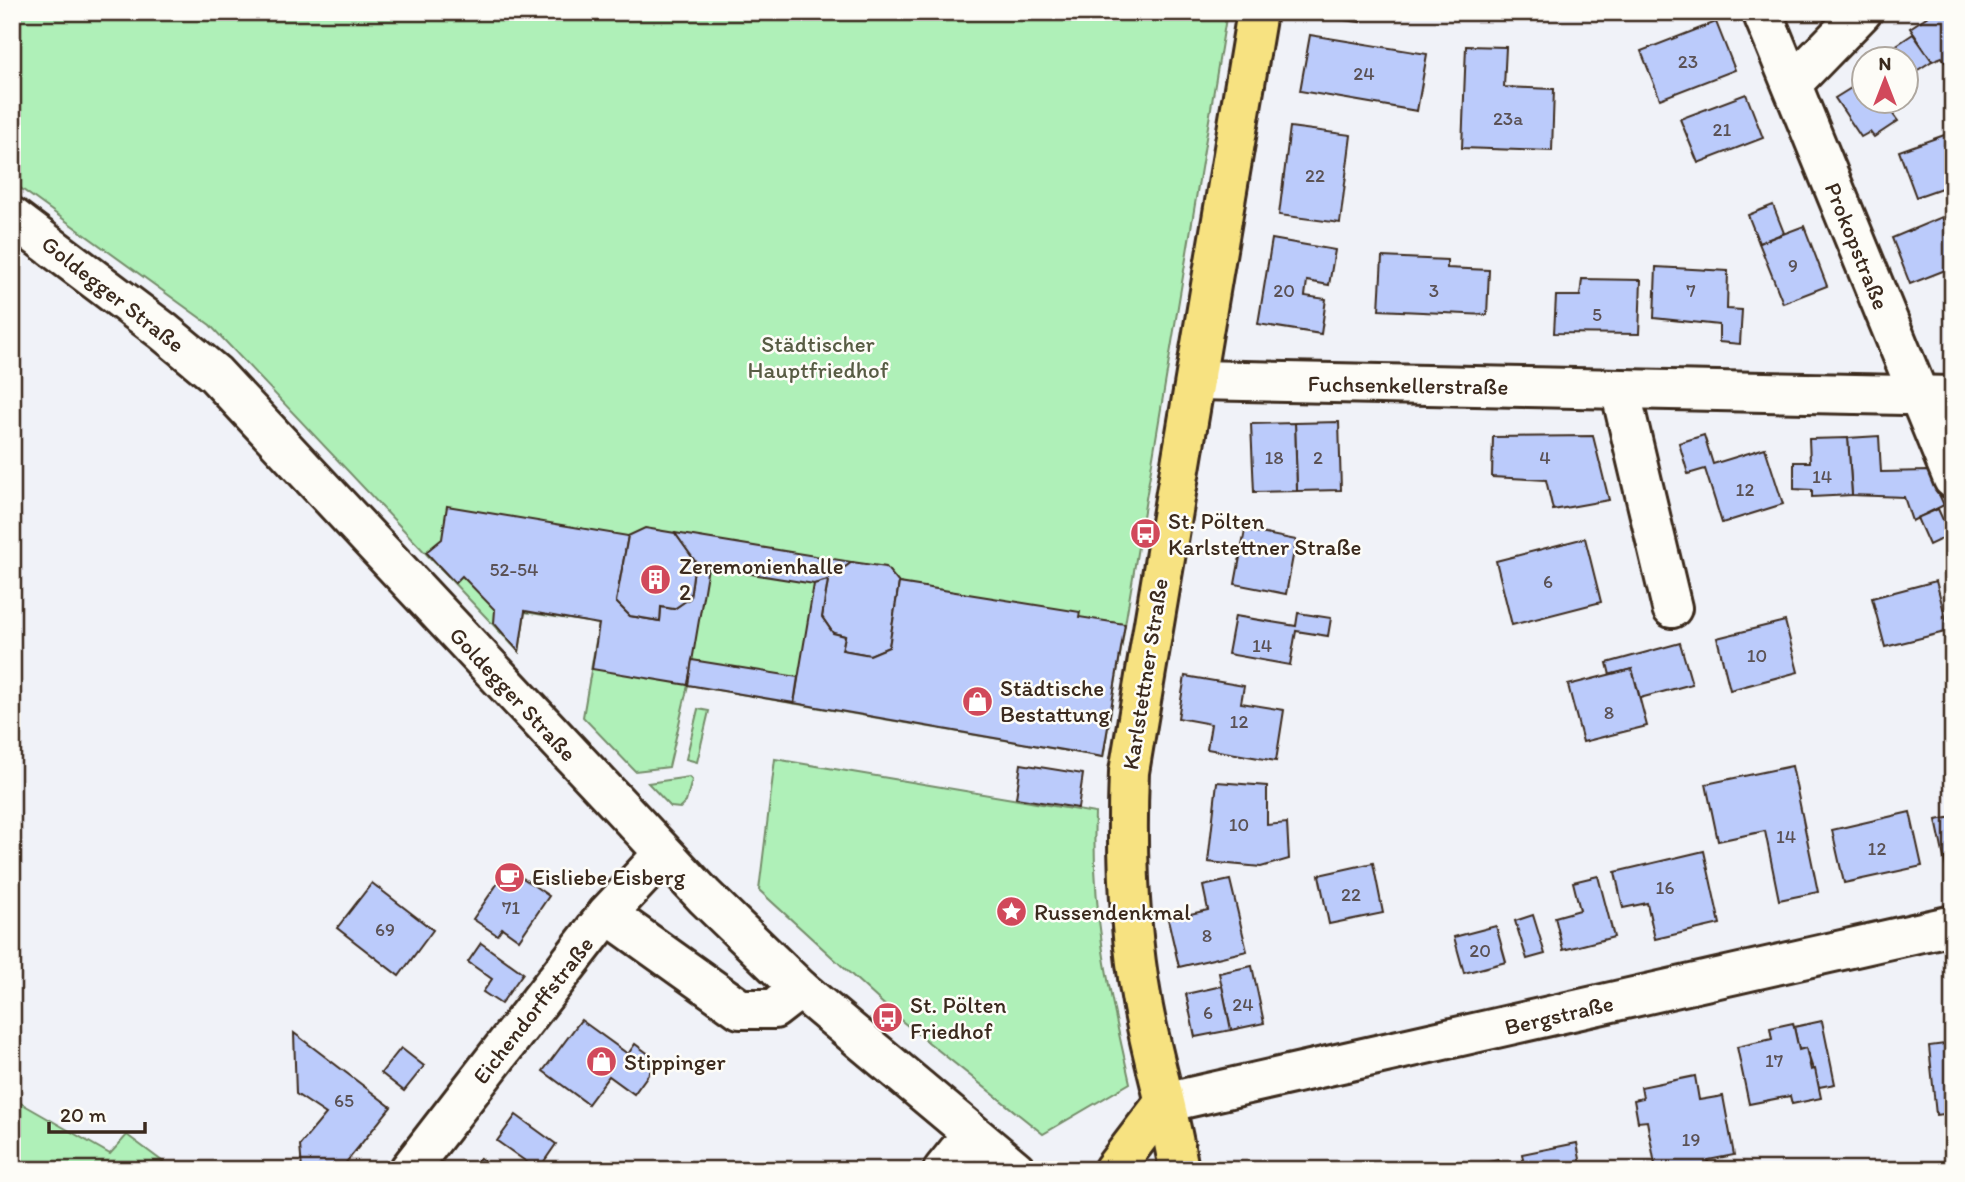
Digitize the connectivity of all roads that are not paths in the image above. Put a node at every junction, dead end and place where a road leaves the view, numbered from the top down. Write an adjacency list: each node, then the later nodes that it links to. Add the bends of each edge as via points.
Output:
1 (1257, 12): 6 (main road, Karlstettner Straße)
2 (1762, 12): 4 (street, Prokopstraße)
3 (1862, 12): 4 (street)
4 (1792, 84): 8 (street, Prokopstraße)
5 (12, 217): 11 (street, Goldegger Straße, via 223,382)
6 (1196, 380): 7 (street, Fuchsenkellerstraße); 15 (main road, Karlstettner Straße, via 1129,772 1126,847 1130,921)
7 (1620, 390): 8 (street, Fuchsenkellerstraße); 10 (street)
8 (1935, 396): 9 (street, Prokopstraße)
9 (1953, 479)
10 (1672, 608)
11 (663, 854): 12 (street, Eichendorffstraße); 14 (street, Goldegger Straße)
12 (607, 914): 14 (street, via 740,1009 774,1009); 18 (street, Eichendorffstraße)
13 (1953, 925): 15 (street, Bergstraße)
14 (800, 989): 16 (street, Goldegger Straße)
15 (1164, 1103): 17 (main road, Karlstettner Straße); 21 (main road)
16 (972, 1134): 19 (street); 20 (street, Goldegger Straße)
17 (1176, 1166)
18 (409, 1170)
19 (943, 1170)
20 (1016, 1170)
21 (1113, 1170)

